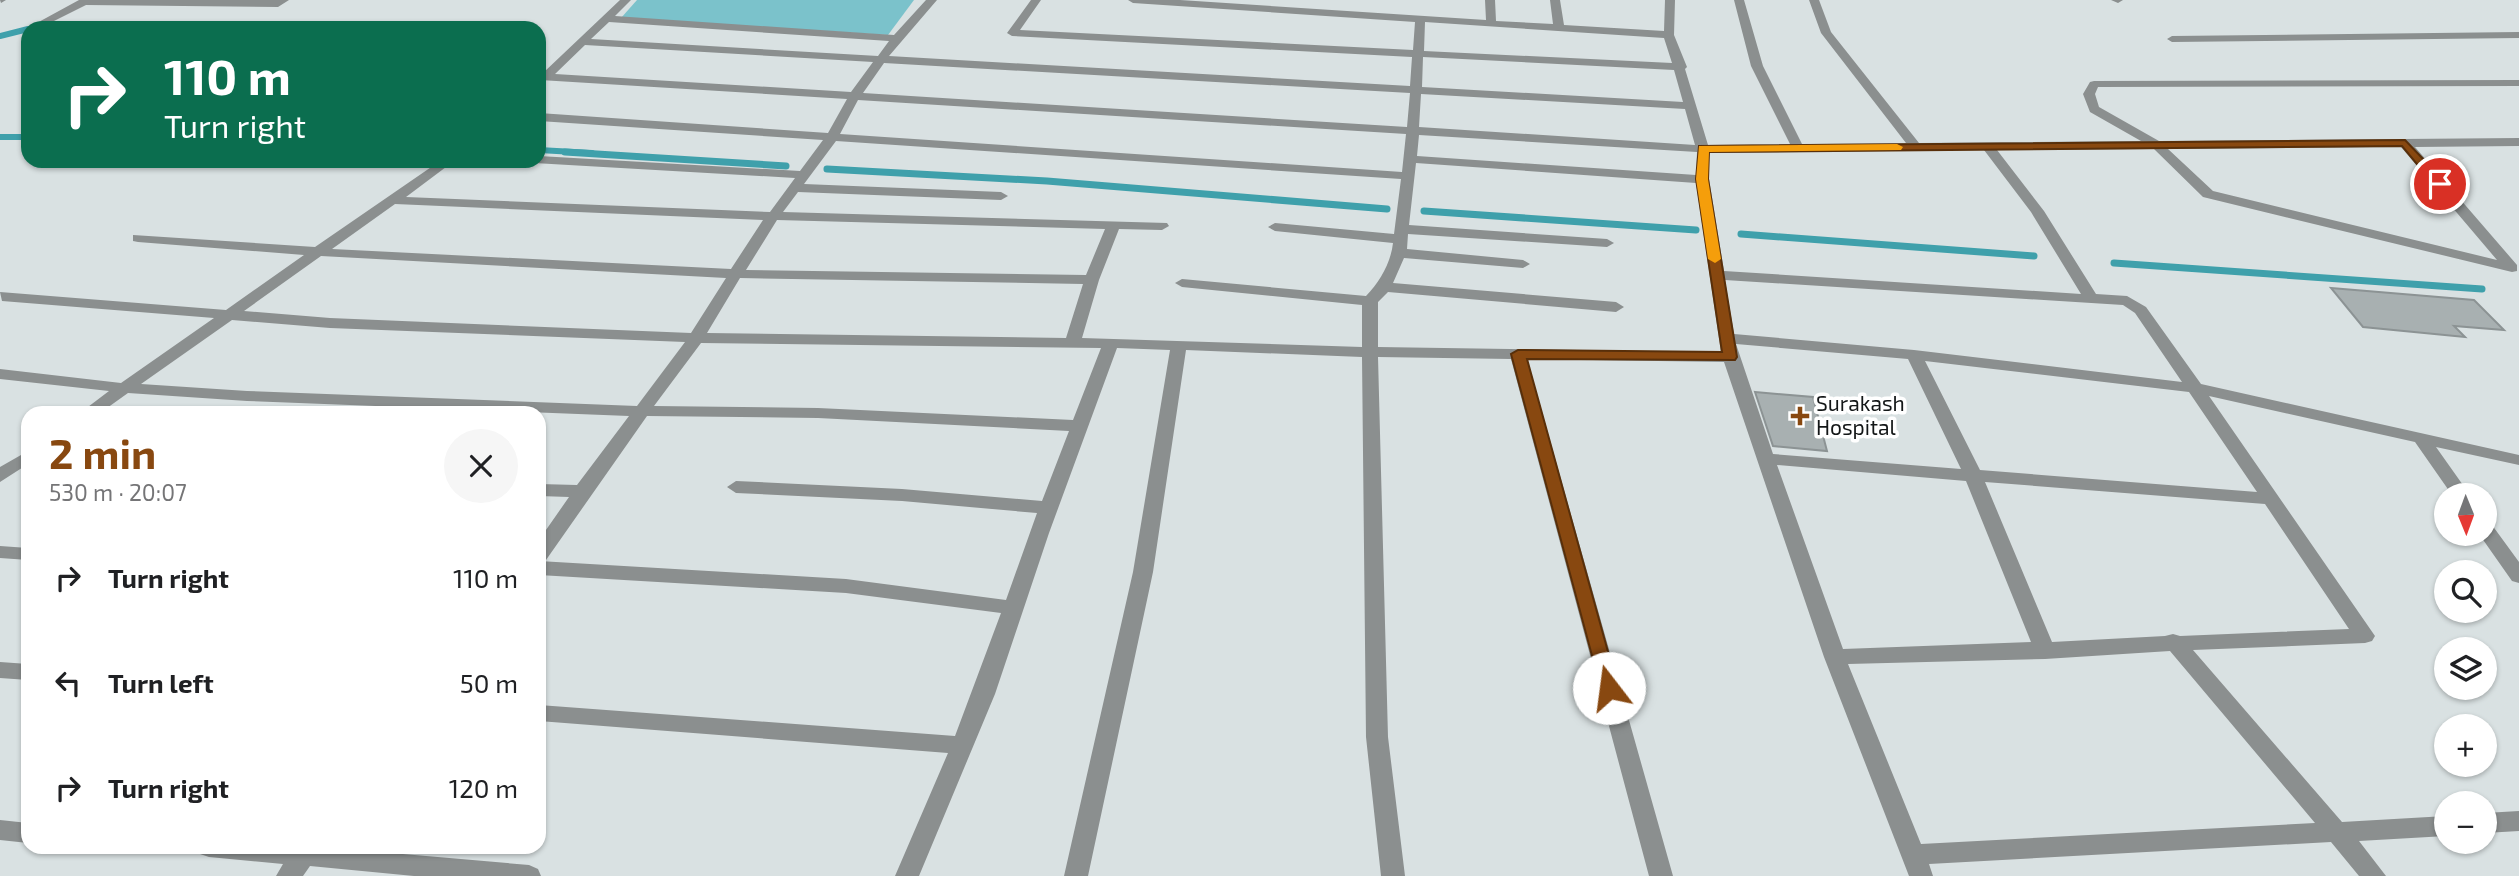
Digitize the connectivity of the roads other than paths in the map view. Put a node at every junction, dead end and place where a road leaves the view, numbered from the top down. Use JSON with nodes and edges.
{"nodes":[{"id":1,"x":284,"y":0,"type":"edge"},
{"id":2,"x":626,"y":0,"type":"edge"},
{"id":3,"x":932,"y":0,"type":"edge"},
{"id":4,"x":1036,"y":0,"type":"edge"},
{"id":5,"x":1133,"y":0,"type":"edge"},
{"id":6,"x":1490,"y":0,"type":"edge"},
{"id":7,"x":1555,"y":0,"type":"edge"},
{"id":8,"x":1670,"y":0,"type":"edge"},
{"id":9,"x":1739,"y":0,"type":"edge"},
{"id":10,"x":1814,"y":0,"type":"edge"},
{"id":11,"x":86,"y":1,"type":"edge"},
{"id":12,"x":606,"y":19,"type":"junction"},
{"id":13,"x":46,"y":21,"type":"edge"},
{"id":14,"x":1420,"y":21,"type":"junction"},
{"id":15,"x":1491,"y":25,"type":"junction"},
{"id":16,"x":1559,"y":28,"type":"junction"},
{"id":17,"x":1670,"y":35,"type":"junction"},
{"id":18,"x":2519,"y":35,"type":"edge"},
{"id":19,"x":897,"y":38,"type":"junction"},
{"id":20,"x":2172,"y":39,"type":"dead end"},
{"id":21,"x":582,"y":43,"type":"junction"},
{"id":22,"x":1419,"y":55,"type":"junction"},
{"id":23,"x":882,"y":58,"type":"junction"},
{"id":24,"x":1681,"y":67,"type":"junction"},
{"id":25,"x":546,"y":74,"type":"edge"},
{"id":26,"x":546,"y":78,"type":"edge"},
{"id":27,"x":2519,"y":83,"type":"edge"},
{"id":28,"x":1416,"y":90,"type":"junction"},
{"id":29,"x":855,"y":95,"type":"junction"},
{"id":30,"x":1692,"y":106,"type":"junction"},
{"id":31,"x":546,"y":117,"type":"edge"},
{"id":32,"x":1413,"y":131,"type":"junction"},
{"id":33,"x":832,"y":137,"type":"junction"},
{"id":34,"x":2519,"y":142,"type":"edge"},
{"id":35,"x":2405,"y":143,"type":"junction"},
{"id":36,"x":2157,"y":145,"type":"junction"},
{"id":37,"x":1988,"y":146,"type":"junction"},
{"id":38,"x":1915,"y":147,"type":"junction"},
{"id":39,"x":1798,"y":148,"type":"junction"},
{"id":40,"x":1703,"y":149,"type":"junction"},
{"id":41,"x":1410,"y":159,"type":"junction"},
{"id":42,"x":546,"y":160,"type":"edge"},
{"id":43,"x":438,"y":168,"type":"edge"},
{"id":44,"x":805,"y":175,"type":"junction"},
{"id":45,"x":1408,"y":176,"type":"junction"},
{"id":46,"x":1702,"y":179,"type":"junction"},
{"id":47,"x":795,"y":188,"type":"junction"},
{"id":48,"x":1001,"y":196,"type":"dead end"},
{"id":49,"x":392,"y":200,"type":"junction"},
{"id":50,"x":773,"y":216,"type":"junction"},
{"id":51,"x":1114,"y":225,"type":"junction"},
{"id":52,"x":1162,"y":226,"type":"dead end"},
{"id":53,"x":1275,"y":227,"type":"dead end"},
{"id":54,"x":138,"y":238,"type":"dead end"},
{"id":55,"x":1400,"y":240,"type":"junction"},
{"id":56,"x":1607,"y":243,"type":"dead end"},
{"id":57,"x":318,"y":252,"type":"junction"},
{"id":58,"x":1523,"y":264,"type":"dead end"},
{"id":59,"x":2515,"y":272,"type":"edge"},
{"id":60,"x":739,"y":274,"type":"junction"},
{"id":61,"x":1717,"y":275,"type":"junction"},
{"id":62,"x":1092,"y":280,"type":"junction"},
{"id":63,"x":1182,"y":283,"type":"dead end"},
{"id":64,"x":1384,"y":287,"type":"junction"},
{"id":65,"x":2,"y":296,"type":"edge"},
{"id":66,"x":2091,"y":298,"type":"junction"},
{"id":67,"x":1370,"y":301,"type":"junction"},
{"id":68,"x":1616,"y":307,"type":"dead end"},
{"id":69,"x":227,"y":317,"type":"junction"},
{"id":70,"x":696,"y":338,"type":"junction"},
{"id":71,"x":1073,"y":342,"type":"junction"},
{"id":72,"x":1111,"y":343,"type":"junction"},
{"id":73,"x":1179,"y":345,"type":"junction"},
{"id":74,"x":1729,"y":347,"type":"junction"},
{"id":75,"x":1370,"y":352,"type":"junction"},
{"id":76,"x":1518,"y":354,"type":"junction"},
{"id":77,"x":1914,"y":355,"type":"junction"},
{"id":78,"x":0,"y":374,"type":"edge"},
{"id":79,"x":125,"y":388,"type":"junction"},
{"id":80,"x":2193,"y":388,"type":"junction"},
{"id":81,"x":99,"y":406,"type":"edge"},
{"id":82,"x":512,"y":406,"type":"edge"},
{"id":83,"x":546,"y":407,"type":"edge"},
{"id":84,"x":644,"y":411,"type":"junction"},
{"id":85,"x":1080,"y":426,"type":"junction"},
{"id":86,"x":2421,"y":438,"type":"junction"},
{"id":87,"x":1766,"y":459,"type":"junction"},
{"id":88,"x":2519,"y":460,"type":"edge"},
{"id":89,"x":18,"y":462,"type":"edge"},
{"id":90,"x":1973,"y":475,"type":"junction"},
{"id":91,"x":0,"y":476,"type":"edge"},
{"id":92,"x":2453,"y":483,"type":"edge"},
{"id":93,"x":736,"y":487,"type":"dead end"},
{"id":94,"x":546,"y":490,"type":"edge"},
{"id":95,"x":582,"y":491,"type":"junction"},
{"id":96,"x":2270,"y":499,"type":"junction"},
{"id":97,"x":1048,"y":509,"type":"junction"},
{"id":98,"x":546,"y":545,"type":"edge"},
{"id":99,"x":2497,"y":546,"type":"edge"},
{"id":100,"x":0,"y":552,"type":"edge"},
{"id":101,"x":21,"y":554,"type":"edge"},
{"id":102,"x":546,"y":568,"type":"edge"},
{"id":103,"x":2519,"y":576,"type":"edge"},
{"id":104,"x":1014,"y":608,"type":"junction"},
{"id":105,"x":2173,"y":642,"type":"junction"},
{"id":106,"x":2045,"y":651,"type":"junction"},
{"id":107,"x":1835,"y":657,"type":"junction"},
{"id":108,"x":0,"y":670,"type":"edge"},
{"id":109,"x":21,"y":672,"type":"edge"},
{"id":110,"x":546,"y":714,"type":"edge"},
{"id":111,"x":962,"y":745,"type":"junction"},
{"id":112,"x":2519,"y":821,"type":"edge"},
{"id":113,"x":2497,"y":822,"type":"edge"},
{"id":114,"x":2434,"y":827,"type":"edge"},
{"id":115,"x":0,"y":830,"type":"edge"},
{"id":116,"x":21,"y":832,"type":"edge"},
{"id":117,"x":2338,"y":833,"type":"junction"},
{"id":118,"x":306,"y":854,"type":"edge"},
{"id":119,"x":335,"y":854,"type":"edge"},
{"id":120,"x":1916,"y":866,"type":"edge"},
{"id":121,"x":288,"y":876,"type":"edge"},
{"id":122,"x":529,"y":876,"type":"edge"},
{"id":123,"x":907,"y":876,"type":"edge"},
{"id":124,"x":1076,"y":876,"type":"edge"},
{"id":125,"x":1393,"y":876,"type":"edge"},
{"id":126,"x":1661,"y":876,"type":"edge"},
{"id":127,"x":2374,"y":876,"type":"edge"}],
"edges":[{"from":1,"to":11,"type":"street"},
{"from":2,"to":12,"type":"street"},
{"from":3,"to":19,"type":"street"},
{"from":4,"to":22,"type":"street"},
{"from":5,"to":14,"type":"street"},
{"from":6,"to":15,"type":"street"},
{"from":7,"to":16,"type":"street"},
{"from":8,"to":17,"type":"street"},
{"from":9,"to":39,"type":"street"},
{"from":10,"to":38,"type":"street"},
{"from":11,"to":13,"type":"street"},
{"from":12,"to":19,"type":"street"},
{"from":12,"to":21,"type":"street"},
{"from":14,"to":15,"type":"street"},
{"from":14,"to":22,"type":"street"},
{"from":15,"to":16,"type":"street"},
{"from":16,"to":17,"type":"street"},
{"from":17,"to":24,"type":"street"},
{"from":18,"to":20,"type":"street"},
{"from":19,"to":23,"type":"street"},
{"from":21,"to":23,"type":"street"},
{"from":21,"to":25,"type":"street"},
{"from":22,"to":24,"type":"street"},
{"from":22,"to":28,"type":"street"},
{"from":23,"to":28,"type":"street"},
{"from":23,"to":29,"type":"street"},
{"from":24,"to":30,"type":"street"},
{"from":26,"to":29,"type":"street"},
{"from":27,"to":36,"type":"street"},
{"from":28,"to":30,"type":"street"},
{"from":28,"to":32,"type":"street"},
{"from":29,"to":32,"type":"street"},
{"from":29,"to":33,"type":"street"},
{"from":30,"to":40,"type":"street"},
{"from":31,"to":33,"type":"street"},
{"from":32,"to":40,"type":"street"},
{"from":32,"to":41,"type":"street"},
{"from":33,"to":44,"type":"street"},
{"from":33,"to":45,"type":"street"},
{"from":34,"to":35,"type":"street"},
{"from":35,"to":36,"type":"street"},
{"from":35,"to":59,"type":"street"},
{"from":36,"to":37,"type":"street"},
{"from":36,"to":59,"type":"street"},
{"from":37,"to":38,"type":"street"},
{"from":37,"to":66,"type":"street"},
{"from":38,"to":39,"type":"street"},
{"from":39,"to":40,"type":"street"},
{"from":40,"to":46,"type":"street"},
{"from":41,"to":45,"type":"street"},
{"from":41,"to":46,"type":"street"},
{"from":42,"to":44,"type":"street"},
{"from":43,"to":49,"type":"street"},
{"from":44,"to":47,"type":"street"},
{"from":45,"to":55,"type":"street"},
{"from":46,"to":61,"type":"street"},
{"from":47,"to":48,"type":"street"},
{"from":47,"to":50,"type":"street"},
{"from":49,"to":50,"type":"street"},
{"from":49,"to":57,"type":"street"},
{"from":50,"to":51,"type":"street"},
{"from":50,"to":60,"type":"street"},
{"from":51,"to":52,"type":"street"},
{"from":51,"to":62,"type":"street"},
{"from":53,"to":55,"type":"street"},
{"from":54,"to":57,"type":"street"},
{"from":55,"to":56,"type":"street"},
{"from":55,"to":58,"type":"street"},
{"from":55,"to":64,"type":"street"},
{"from":57,"to":60,"type":"street"},
{"from":57,"to":69,"type":"street"},
{"from":60,"to":62,"type":"street"},
{"from":60,"to":70,"type":"street"},
{"from":61,"to":66,"type":"street"},
{"from":61,"to":74,"type":"street"},
{"from":62,"to":71,"type":"street"},
{"from":63,"to":67,"type":"street"},
{"from":64,"to":67,"type":"street"},
{"from":64,"to":68,"type":"street"},
{"from":65,"to":69,"type":"street"},
{"from":66,"to":80,"type":"street"},
{"from":67,"to":75,"type":"street"},
{"from":69,"to":70,"type":"street"},
{"from":69,"to":79,"type":"street"},
{"from":70,"to":71,"type":"street"},
{"from":70,"to":84,"type":"street"},
{"from":71,"to":72,"type":"street"},
{"from":72,"to":73,"type":"street"},
{"from":72,"to":85,"type":"street"},
{"from":73,"to":75,"type":"street"},
{"from":73,"to":124,"type":"street"},
{"from":74,"to":76,"type":"street"},
{"from":74,"to":77,"type":"street"},
{"from":74,"to":87,"type":"street"},
{"from":75,"to":76,"type":"street"},
{"from":75,"to":125,"type":"street"},
{"from":76,"to":126,"type":"street"},
{"from":77,"to":80,"type":"street"},
{"from":77,"to":90,"type":"street"},
{"from":78,"to":79,"type":"street"},
{"from":79,"to":81,"type":"street"},
{"from":79,"to":82,"type":"street"},
{"from":80,"to":86,"type":"street"},
{"from":80,"to":96,"type":"street"},
{"from":83,"to":84,"type":"street"},
{"from":84,"to":85,"type":"street"},
{"from":84,"to":95,"type":"street"},
{"from":85,"to":97,"type":"street"},
{"from":86,"to":88,"type":"street"},
{"from":86,"to":92,"type":"street"},
{"from":87,"to":90,"type":"street"},
{"from":87,"to":107,"type":"street"},
{"from":89,"to":91,"type":"street"},
{"from":90,"to":96,"type":"street"},
{"from":90,"to":106,"type":"street"},
{"from":93,"to":97,"type":"street"},
{"from":94,"to":95,"type":"street"},
{"from":95,"to":98,"type":"street"},
{"from":96,"to":105,"type":"street"},
{"from":97,"to":104,"type":"street"},
{"from":99,"to":103,"type":"street"},
{"from":100,"to":101,"type":"street"},
{"from":102,"to":104,"type":"street"},
{"from":104,"to":111,"type":"street"},
{"from":105,"to":106,"type":"street"},
{"from":105,"to":117,"type":"street"},
{"from":106,"to":107,"type":"street"},
{"from":107,"to":120,"type":"street"},
{"from":108,"to":109,"type":"street"},
{"from":110,"to":111,"type":"street"},
{"from":111,"to":123,"type":"street"},
{"from":112,"to":113,"type":"street"},
{"from":114,"to":117,"type":"street"},
{"from":115,"to":116,"type":"street"},
{"from":117,"to":120,"type":"street"},
{"from":117,"to":127,"type":"street"},
{"from":118,"to":121,"type":"street"},
{"from":119,"to":122,"type":"street"}]}
